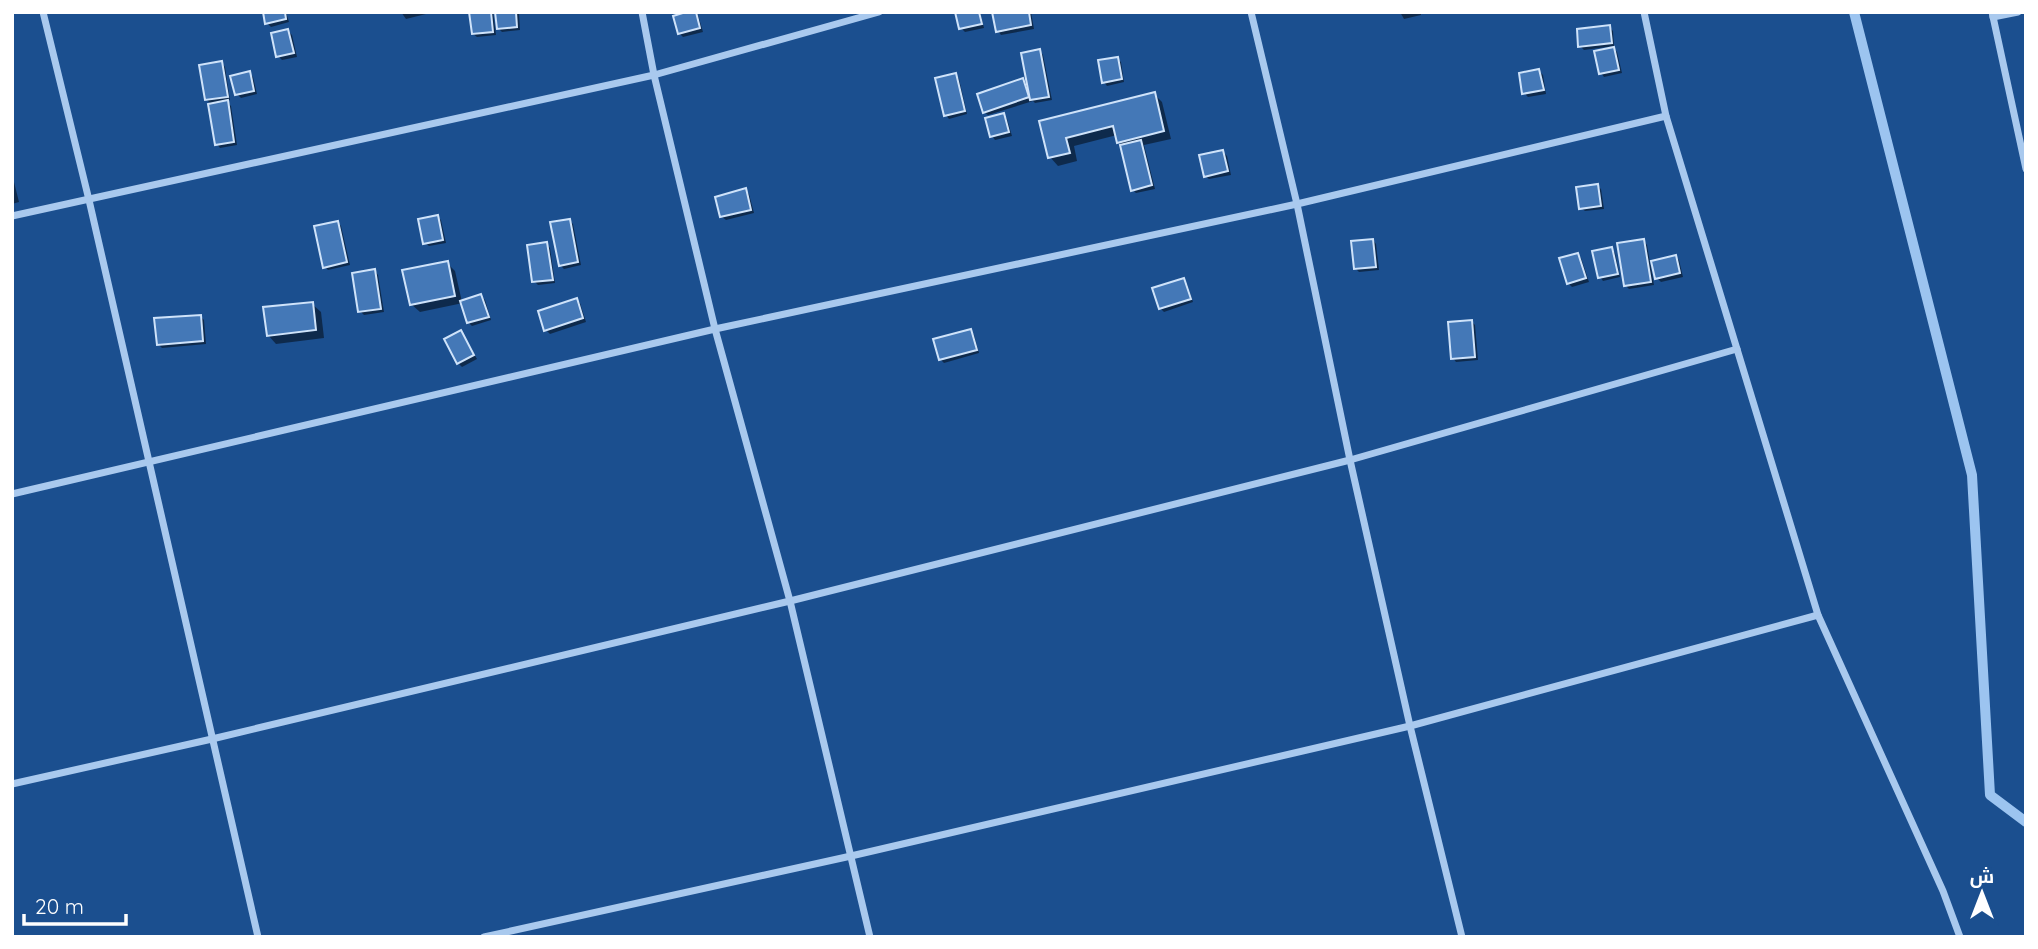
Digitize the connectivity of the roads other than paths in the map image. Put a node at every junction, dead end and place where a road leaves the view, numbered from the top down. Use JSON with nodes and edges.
{"nodes":[{"id":1,"x":43,"y":12,"type":"edge"},
{"id":2,"x":642,"y":12,"type":"edge"},
{"id":3,"x":879,"y":12,"type":"edge"},
{"id":4,"x":1251,"y":12,"type":"edge"},
{"id":5,"x":1644,"y":12,"type":"edge"},
{"id":6,"x":2018,"y":12,"type":"edge"},
{"id":7,"x":1992,"y":15,"type":"edge"},
{"id":8,"x":654,"y":75,"type":"junction"},
{"id":9,"x":1666,"y":116,"type":"junction"},
{"id":10,"x":2026,"y":169,"type":"edge"},
{"id":11,"x":89,"y":200,"type":"junction"},
{"id":12,"x":1297,"y":204,"type":"junction"},
{"id":13,"x":12,"y":216,"type":"edge"},
{"id":14,"x":715,"y":329,"type":"junction"},
{"id":15,"x":1737,"y":349,"type":"junction"},
{"id":16,"x":1350,"y":460,"type":"junction"},
{"id":17,"x":150,"y":462,"type":"junction"},
{"id":18,"x":12,"y":494,"type":"edge"},
{"id":19,"x":790,"y":601,"type":"junction"},
{"id":20,"x":1818,"y":615,"type":"junction"},
{"id":21,"x":1410,"y":726,"type":"junction"},
{"id":22,"x":212,"y":739,"type":"junction"},
{"id":23,"x":12,"y":784,"type":"edge"},
{"id":24,"x":851,"y":856,"type":"junction"},
{"id":25,"x":258,"y":937,"type":"edge"},
{"id":26,"x":484,"y":937,"type":"edge"},
{"id":27,"x":870,"y":937,"type":"edge"},
{"id":28,"x":1462,"y":937,"type":"edge"},
{"id":29,"x":1960,"y":937,"type":"edge"}],
"edges":[{"from":1,"to":11,"type":"street"},
{"from":2,"to":8,"type":"street"},
{"from":3,"to":8,"type":"street"},
{"from":4,"to":12,"type":"street"},
{"from":5,"to":9,"type":"street"},
{"from":6,"to":7,"type":"street"},
{"from":7,"to":10,"type":"street"},
{"from":8,"to":11,"type":"street"},
{"from":8,"to":14,"type":"street"},
{"from":9,"to":12,"type":"street"},
{"from":9,"to":15,"type":"street"},
{"from":11,"to":13,"type":"street"},
{"from":11,"to":17,"type":"street"},
{"from":12,"to":14,"type":"street"},
{"from":12,"to":16,"type":"street"},
{"from":14,"to":17,"type":"street"},
{"from":14,"to":19,"type":"street"},
{"from":15,"to":16,"type":"street"},
{"from":15,"to":20,"type":"street"},
{"from":16,"to":19,"type":"street"},
{"from":16,"to":21,"type":"street"},
{"from":17,"to":18,"type":"street"},
{"from":17,"to":22,"type":"street"},
{"from":19,"to":22,"type":"street"},
{"from":19,"to":24,"type":"street"},
{"from":20,"to":21,"type":"street"},
{"from":20,"to":29,"type":"street"},
{"from":21,"to":24,"type":"street"},
{"from":21,"to":28,"type":"street"},
{"from":22,"to":23,"type":"street"},
{"from":22,"to":25,"type":"street"},
{"from":24,"to":26,"type":"street"},
{"from":24,"to":27,"type":"street"}]}
